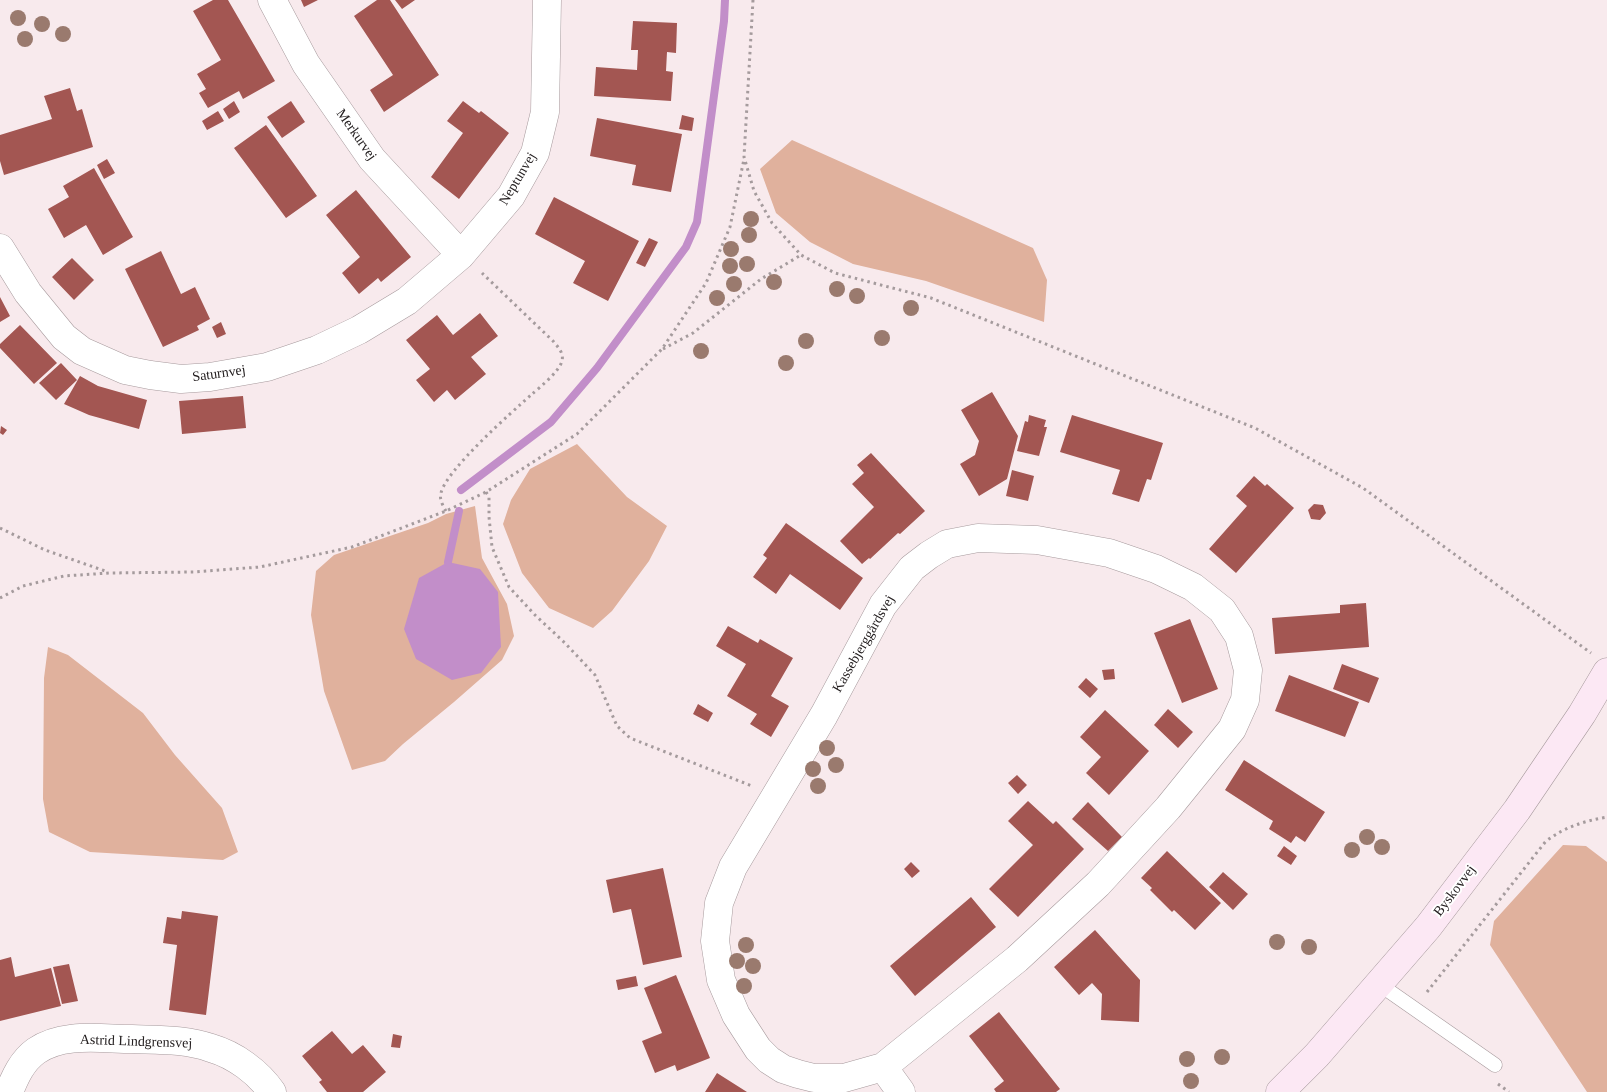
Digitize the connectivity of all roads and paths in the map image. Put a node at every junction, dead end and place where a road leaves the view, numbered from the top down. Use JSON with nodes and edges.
{"nodes":[{"id":1,"x":272,"y":0,"type":"edge"},
{"id":2,"x":547,"y":0,"type":"edge"},
{"id":3,"x":753,"y":0,"type":"edge"},
{"id":4,"x":744,"y":158,"type":"junction"},
{"id":5,"x":0,"y":248,"type":"edge"},
{"id":6,"x":461,"y":255,"type":"junction"},
{"id":7,"x":801,"y":255,"type":"junction"},
{"id":8,"x":662,"y":349,"type":"junction"},
{"id":9,"x":486,"y":492,"type":"junction"},
{"id":10,"x":446,"y":511,"type":"junction"},
{"id":11,"x":0,"y":528,"type":"edge"},
{"id":12,"x":109,"y":573,"type":"junction"},
{"id":13,"x":0,"y":598,"type":"edge"},
{"id":14,"x":1599,"y":663,"type":"edge"},
{"id":15,"x":776,"y":796,"type":"junction"},
{"id":16,"x":1607,"y":817,"type":"edge"},
{"id":17,"x":1379,"y":984,"type":"junction"},
{"id":18,"x":1414,"y":1008,"type":"junction"},
{"id":19,"x":1495,"y":1065,"type":"dead end"},
{"id":20,"x":883,"y":1067,"type":"junction"},
{"id":21,"x":10,"y":1092,"type":"edge"},
{"id":22,"x":272,"y":1092,"type":"edge"},
{"id":23,"x":901,"y":1092,"type":"edge"},
{"id":24,"x":1280,"y":1092,"type":"edge"}],
"edges":[{"from":1,"to":6,"type":"street","name":"Merkurvej"},
{"from":2,"to":6,"type":"street","name":"Neptunvej"},
{"from":3,"to":4,"type":"path"},
{"from":4,"to":7,"type":"path"},
{"from":4,"to":8,"type":"path"},
{"from":5,"to":6,"type":"street","name":"Saturnvej"},
{"from":6,"to":10,"type":"path"},
{"from":7,"to":8,"type":"path"},
{"from":7,"to":14,"type":"path"},
{"from":8,"to":9,"type":"path"},
{"from":9,"to":10,"type":"path"},
{"from":9,"to":15,"type":"path"},
{"from":10,"to":12,"type":"path"},
{"from":11,"to":12,"type":"path"},
{"from":12,"to":13,"type":"path"},
{"from":14,"to":17,"type":"main road","name":"Byskovvej"},
{"from":15,"to":20,"type":"street","name":"Kassebjerggårdsvej"},
{"from":15,"to":20,"type":"street","name":"Kassebjerggårdsvej"},
{"from":16,"to":18,"type":"path"},
{"from":17,"to":18,"type":"lane"},
{"from":17,"to":24,"type":"main road","name":"Byskovvej"},
{"from":18,"to":19,"type":"lane"},
{"from":20,"to":23,"type":"street"},
{"from":21,"to":22,"type":"street","name":"Astrid Lindgrensvej"}]}
